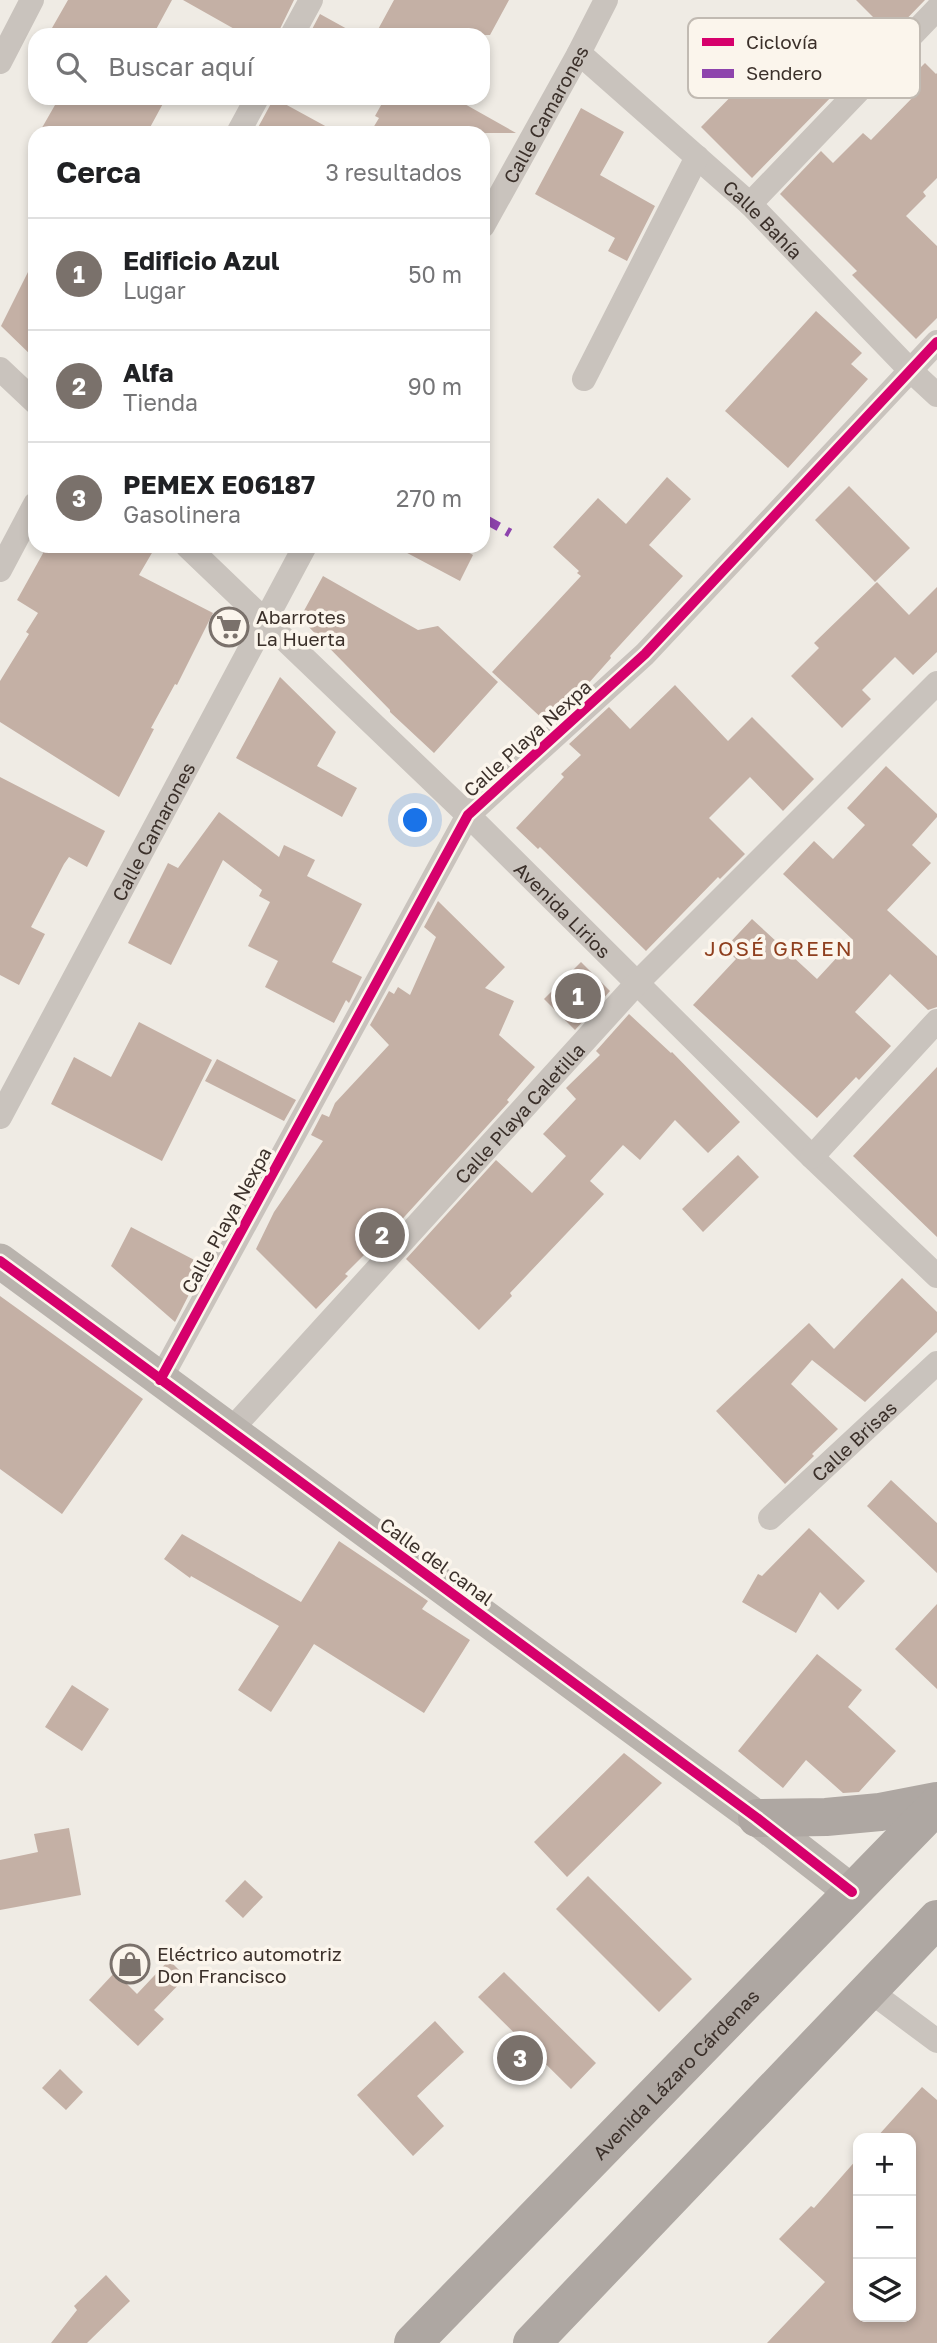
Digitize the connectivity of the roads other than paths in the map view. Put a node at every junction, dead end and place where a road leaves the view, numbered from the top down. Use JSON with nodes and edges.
{"nodes":[{"id":1,"x":32,"y":0,"type":"edge"},
{"id":2,"x":311,"y":0,"type":"edge"},
{"id":3,"x":606,"y":0,"type":"edge"},
{"id":4,"x":937,"y":9,"type":"edge"},
{"id":5,"x":920,"y":27,"type":"edge"},
{"id":6,"x":296,"y":28,"type":"edge"},
{"id":7,"x":579,"y":53,"type":"junction"},
{"id":8,"x":0,"y":62,"type":"edge"},
{"id":9,"x":852,"y":98,"type":"edge"},
{"id":10,"x":253,"y":105,"type":"edge"},
{"id":11,"x":242,"y":126,"type":"edge"},
{"id":12,"x":697,"y":158,"type":"junction"},
{"id":13,"x":750,"y":204,"type":"junction"},
{"id":14,"x":490,"y":213,"type":"edge"},
{"id":15,"x":937,"y":342,"type":"edge"},
{"id":16,"x":0,"y":369,"type":"edge"},
{"id":17,"x":910,"y":370,"type":"junction"},
{"id":18,"x":584,"y":379,"type":"dead end"},
{"id":19,"x":28,"y":395,"type":"edge"},
{"id":20,"x":937,"y":395,"type":"edge"},
{"id":21,"x":28,"y":517,"type":"edge"},
{"id":22,"x":194,"y":553,"type":"edge"},
{"id":23,"x":301,"y":553,"type":"edge"},
{"id":24,"x":0,"y":570,"type":"edge"},
{"id":25,"x":264,"y":620,"type":"junction"},
{"id":26,"x":937,"y":683,"type":"edge"},
{"id":27,"x":468,"y":815,"type":"junction"},
{"id":28,"x":638,"y":982,"type":"junction"},
{"id":29,"x":937,"y":1021,"type":"edge"},
{"id":30,"x":0,"y":1117,"type":"edge"},
{"id":31,"x":812,"y":1157,"type":"junction"},
{"id":32,"x":0,"y":1261,"type":"edge"},
{"id":33,"x":937,"y":1276,"type":"edge"},
{"id":34,"x":937,"y":1363,"type":"edge"},
{"id":35,"x":160,"y":1380,"type":"junction"},
{"id":36,"x":230,"y":1431,"type":"junction"},
{"id":37,"x":771,"y":1518,"type":"dead end"},
{"id":38,"x":937,"y":1803,"type":"edge"},
{"id":39,"x":757,"y":1818,"type":"junction"},
{"id":40,"x":852,"y":1892,"type":"junction"},
{"id":41,"x":937,"y":1919,"type":"edge"},
{"id":42,"x":870,"y":1991,"type":"junction"},
{"id":43,"x":937,"y":2042,"type":"edge"},
{"id":44,"x":413,"y":2343,"type":"edge"},
{"id":45,"x":532,"y":2343,"type":"edge"}],
"edges":[{"from":1,"to":8,"type":"street"},
{"from":2,"to":6,"type":"street"},
{"from":3,"to":7,"type":"street","name":"Calle Camarones"},
{"from":4,"to":5,"type":"street"},
{"from":7,"to":12,"type":"street","name":"Calle Bahía"},
{"from":7,"to":14,"type":"street","name":"Calle Camarones"},
{"from":9,"to":13,"type":"street"},
{"from":10,"to":11,"type":"street"},
{"from":12,"to":13,"type":"street","name":"Calle Bahía"},
{"from":12,"to":18,"type":"street"},
{"from":13,"to":17,"type":"street","name":"Calle Bahía"},
{"from":15,"to":17,"type":"street","name":"Calle Playa Nexpa"},
{"from":16,"to":19,"type":"street"},
{"from":17,"to":20,"type":"street","name":"Calle Bahía"},
{"from":17,"to":27,"type":"street","name":"Calle Playa Nexpa"},
{"from":21,"to":24,"type":"street"},
{"from":22,"to":25,"type":"street","name":"Avenida Lirios"},
{"from":23,"to":25,"type":"street","name":"Calle Camarones"},
{"from":25,"to":27,"type":"street","name":"Avenida Lirios"},
{"from":25,"to":30,"type":"street","name":"Calle Camarones"},
{"from":26,"to":28,"type":"street","name":"Calle Playa Caletilla"},
{"from":27,"to":28,"type":"street","name":"Avenida Lirios"},
{"from":27,"to":35,"type":"street","name":"Calle Playa Nexpa"},
{"from":28,"to":31,"type":"street","name":"Avenida Lirios"},
{"from":28,"to":36,"type":"street","name":"Calle Playa Caletilla"},
{"from":29,"to":31,"type":"street"},
{"from":31,"to":33,"type":"street","name":"Avenida Lirios"},
{"from":32,"to":35,"type":"street","name":"Calle del canal"},
{"from":34,"to":37,"type":"street","name":"Calle Brisas"},
{"from":35,"to":36,"type":"street","name":"Calle del canal"},
{"from":36,"to":39,"type":"street","name":"Calle del canal"},
{"from":38,"to":39,"type":"main road"},
{"from":38,"to":40,"type":"main road","name":"Avenida Lázaro Cárdenas"},
{"from":39,"to":40,"type":"street","name":"Calle del canal"},
{"from":40,"to":44,"type":"main road","name":"Avenida Lázaro Cárdenas"},
{"from":41,"to":42,"type":"main road"},
{"from":42,"to":43,"type":"street"},
{"from":42,"to":45,"type":"main road"}]}
